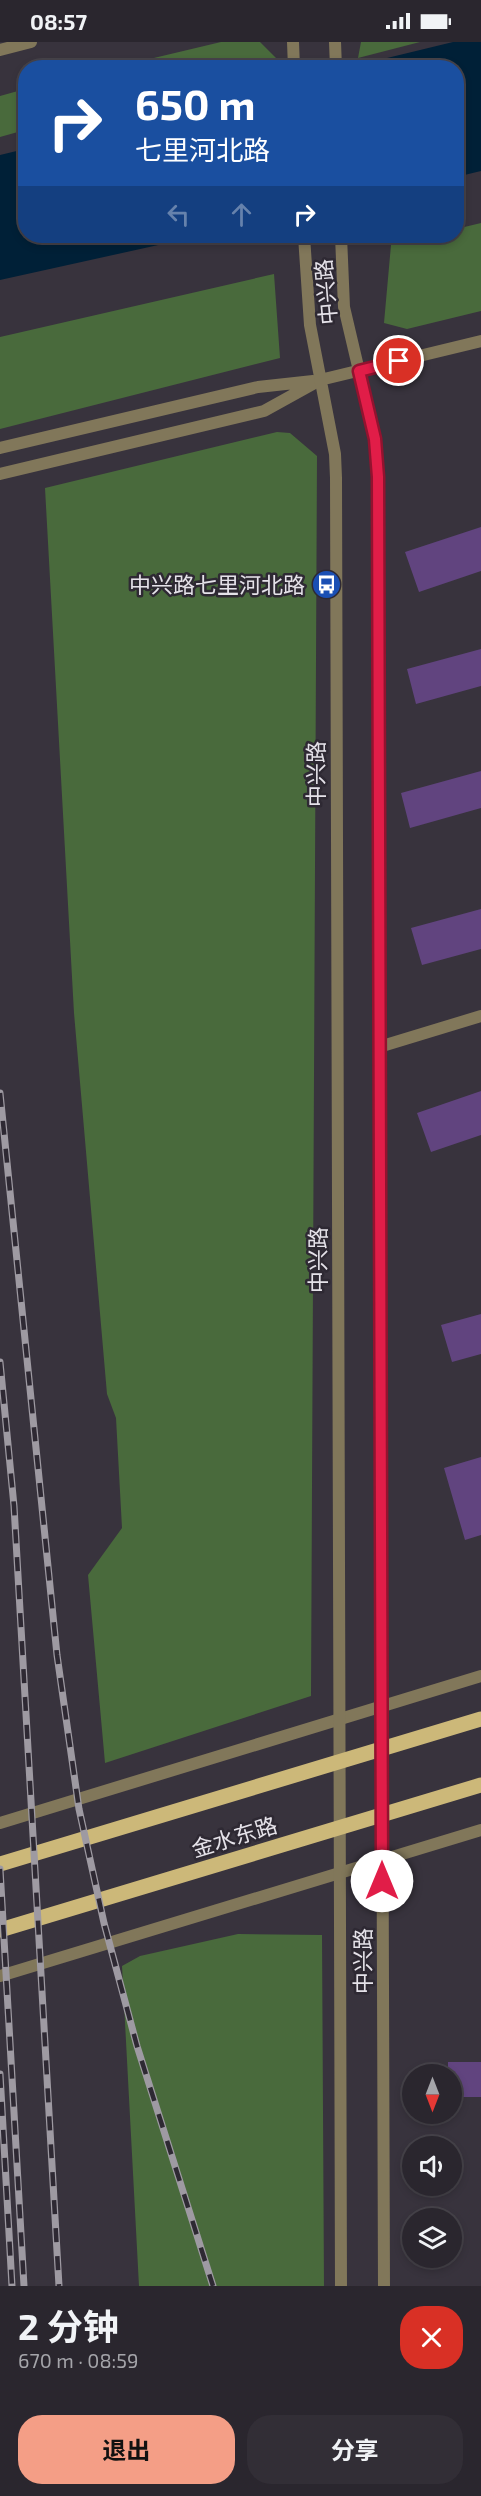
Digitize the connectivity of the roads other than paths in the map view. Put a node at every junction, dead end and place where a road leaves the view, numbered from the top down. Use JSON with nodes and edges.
{"nodes":[{"id":1,"x":31,"y":42,"type":"edge"},
{"id":2,"x":335,"y":42,"type":"edge"},
{"id":3,"x":293,"y":45,"type":"edge"},
{"id":4,"x":0,"y":50,"type":"edge"},
{"id":5,"x":294,"y":60,"type":"edge"},
{"id":6,"x":336,"y":60,"type":"edge"},
{"id":7,"x":304,"y":243,"type":"edge"},
{"id":8,"x":341,"y":243,"type":"edge"},
{"id":9,"x":481,"y":341,"type":"edge"},
{"id":10,"x":359,"y":371,"type":"junction"},
{"id":11,"x":320,"y":380,"type":"junction"},
{"id":12,"x":0,"y":448,"type":"edge"},
{"id":13,"x":0,"y":474,"type":"edge"},
{"id":14,"x":481,"y":1016,"type":"edge"},
{"id":15,"x":379,"y":1047,"type":"junction"},
{"id":16,"x":481,"y":1676,"type":"edge"},
{"id":17,"x":382,"y":1705,"type":"junction"},
{"id":18,"x":340,"y":1718,"type":"junction"},
{"id":19,"x":481,"y":1719,"type":"edge"},
{"id":20,"x":382,"y":1749,"type":"junction"},
{"id":21,"x":340,"y":1762,"type":"junction"},
{"id":22,"x":481,"y":1785,"type":"edge"},
{"id":23,"x":382,"y":1815,"type":"junction"},
{"id":24,"x":0,"y":1823,"type":"edge"},
{"id":25,"x":340,"y":1828,"type":"junction"},
{"id":26,"x":481,"y":1830,"type":"edge"},
{"id":27,"x":382,"y":1860,"type":"junction"},
{"id":28,"x":0,"y":1864,"type":"edge"},
{"id":29,"x":340,"y":1873,"type":"junction"},
{"id":30,"x":0,"y":1930,"type":"edge"},
{"id":31,"x":0,"y":1976,"type":"edge"},
{"id":32,"x":341,"y":2286,"type":"edge"},
{"id":33,"x":384,"y":2286,"type":"edge"}],
"edges":[{"from":1,"to":4,"type":"street"},
{"from":2,"to":6,"type":"street"},
{"from":3,"to":5,"type":"street"},
{"from":7,"to":11,"type":"street","name":"中兴路"},
{"from":8,"to":10,"type":"street","name":"中兴路"},
{"from":9,"to":10,"type":"street"},
{"from":10,"to":11,"type":"street"},
{"from":10,"to":15,"type":"street","name":"中兴路"},
{"from":11,"to":12,"type":"street"},
{"from":11,"to":13,"type":"street"},
{"from":11,"to":18,"type":"street","name":"中兴路"},
{"from":14,"to":15,"type":"street"},
{"from":15,"to":17,"type":"street","name":"中兴路"},
{"from":16,"to":17,"type":"street"},
{"from":17,"to":18,"type":"street"},
{"from":17,"to":20,"type":"street","name":"中兴路"},
{"from":18,"to":21,"type":"street","name":"中兴路"},
{"from":18,"to":24,"type":"street"},
{"from":19,"to":20,"type":"main road","name":"金水东路"},
{"from":20,"to":21,"type":"main road","name":"金水东路"},
{"from":20,"to":23,"type":"street","name":"中兴路"},
{"from":21,"to":25,"type":"street","name":"中兴路"},
{"from":21,"to":28,"type":"main road","name":"金水东路"},
{"from":22,"to":23,"type":"main road","name":"金水东路"},
{"from":23,"to":25,"type":"main road","name":"金水东路"},
{"from":23,"to":27,"type":"street","name":"中兴路"},
{"from":25,"to":29,"type":"street","name":"中兴路"},
{"from":25,"to":30,"type":"main road","name":"金水东路"},
{"from":26,"to":27,"type":"street"},
{"from":27,"to":29,"type":"street"},
{"from":27,"to":33,"type":"street","name":"中兴路"},
{"from":29,"to":31,"type":"street"},
{"from":29,"to":32,"type":"street","name":"中兴路"}]}
